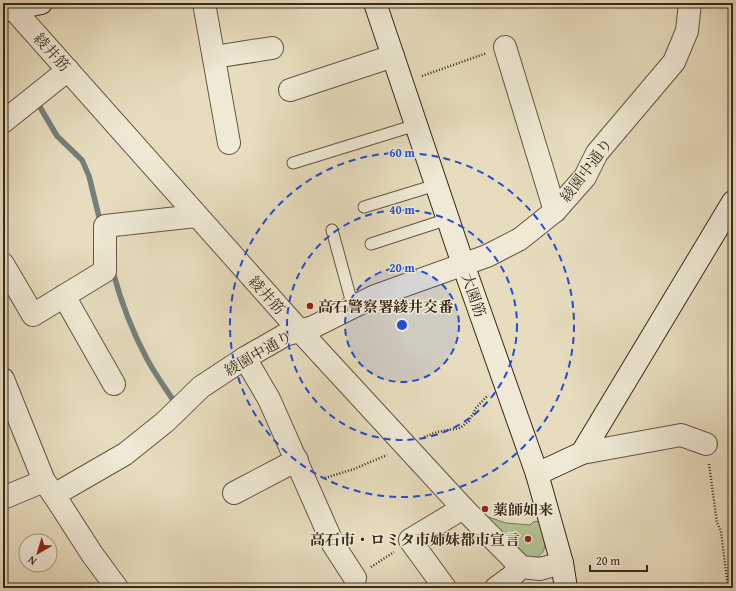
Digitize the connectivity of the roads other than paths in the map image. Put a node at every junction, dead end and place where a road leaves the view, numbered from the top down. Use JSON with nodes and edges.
{"nodes":[{"id":1,"x":41,"y":3,"type":"edge"},
{"id":2,"x":204,"y":3,"type":"edge"},
{"id":3,"x":375,"y":3,"type":"edge"},
{"id":4,"x":690,"y":3,"type":"edge"},
{"id":5,"x":11,"y":6,"type":"edge"},
{"id":6,"x":505,"y":47,"type":"road end"},
{"id":7,"x":272,"y":48,"type":"dead end"},
{"id":8,"x":393,"y":56,"type":"junction"},
{"id":9,"x":214,"y":57,"type":"junction"},
{"id":10,"x":68,"y":70,"type":"junction"},
{"id":11,"x":290,"y":90,"type":"dead end"},
{"id":12,"x":3,"y":122,"type":"edge"},
{"id":13,"x":416,"y":125,"type":"junction"},
{"id":14,"x":229,"y":143,"type":"dead end"},
{"id":15,"x":293,"y":163,"type":"dead end"},
{"id":16,"x":436,"y":185,"type":"junction"},
{"id":17,"x":733,"y":202,"type":"edge"},
{"id":18,"x":364,"y":207,"type":"dead end"},
{"id":19,"x":555,"y":211,"type":"junction"},
{"id":20,"x":196,"y":216,"type":"junction"},
{"id":21,"x":448,"y":219,"type":"junction"},
{"id":22,"x":332,"y":230,"type":"dead end"},
{"id":23,"x":371,"y":244,"type":"dead end"},
{"id":24,"x":3,"y":264,"type":"edge"},
{"id":25,"x":463,"y":264,"type":"junction"},
{"id":26,"x":64,"y":296,"type":"junction"},
{"id":27,"x":353,"y":307,"type":"junction"},
{"id":28,"x":299,"y":330,"type":"junction"},
{"id":29,"x":245,"y":358,"type":"junction"},
{"id":30,"x":3,"y":379,"type":"edge"},
{"id":31,"x":114,"y":384,"type":"dead end"},
{"id":32,"x":706,"y":444,"type":"road end"},
{"id":33,"x":582,"y":453,"type":"junction"},
{"id":34,"x":297,"y":460,"type":"junction"},
{"id":35,"x":537,"y":474,"type":"junction"},
{"id":36,"x":49,"y":488,"type":"junction"},
{"id":37,"x":234,"y":493,"type":"dead end"},
{"id":38,"x":3,"y":498,"type":"edge"},
{"id":39,"x":463,"y":508,"type":"junction"},
{"id":40,"x":562,"y":563,"type":"junction"},
{"id":41,"x":521,"y":567,"type":"junction"},
{"id":42,"x":355,"y":578,"type":"road end"},
{"id":43,"x":118,"y":588,"type":"edge"},
{"id":44,"x":444,"y":588,"type":"edge"},
{"id":45,"x":496,"y":588,"type":"edge"},
{"id":46,"x":566,"y":588,"type":"edge"}],
"edges":[{"from":1,"to":5,"type":"street"},
{"from":2,"to":9,"type":"street"},
{"from":3,"to":8,"type":"street","name":"大園筋"},
{"from":4,"to":19,"type":"street","name":"綾園中通り"},
{"from":5,"to":10,"type":"street","name":"綾井筋"},
{"from":6,"to":19,"type":"street"},
{"from":7,"to":9,"type":"street"},
{"from":8,"to":11,"type":"street"},
{"from":8,"to":13,"type":"street","name":"大園筋"},
{"from":9,"to":14,"type":"street"},
{"from":10,"to":12,"type":"street"},
{"from":10,"to":20,"type":"street","name":"綾井筋"},
{"from":13,"to":15,"type":"lane"},
{"from":13,"to":16,"type":"street","name":"大園筋"},
{"from":16,"to":18,"type":"lane"},
{"from":16,"to":21,"type":"street","name":"大園筋"},
{"from":17,"to":33,"type":"street"},
{"from":19,"to":25,"type":"street","name":"綾園中通り"},
{"from":20,"to":26,"type":"street"},
{"from":20,"to":28,"type":"street","name":"綾井筋"},
{"from":21,"to":23,"type":"lane"},
{"from":21,"to":25,"type":"street","name":"大園筋"},
{"from":22,"to":27,"type":"lane"},
{"from":24,"to":26,"type":"street"},
{"from":25,"to":27,"type":"street","name":"綾園中通り"},
{"from":25,"to":35,"type":"street","name":"大園筋"},
{"from":26,"to":31,"type":"street"},
{"from":27,"to":28,"type":"street","name":"綾園中通り"},
{"from":28,"to":29,"type":"street","name":"綾園中通り"},
{"from":28,"to":39,"type":"street","name":"綾井筋"},
{"from":29,"to":34,"type":"street"},
{"from":29,"to":36,"type":"street","name":"綾園中通り"},
{"from":30,"to":36,"type":"street"},
{"from":32,"to":33,"type":"street"},
{"from":33,"to":35,"type":"street"},
{"from":34,"to":37,"type":"street"},
{"from":34,"to":42,"type":"street"},
{"from":35,"to":40,"type":"street","name":"大園筋"},
{"from":36,"to":38,"type":"street","name":"綾園中通り"},
{"from":36,"to":43,"type":"street"},
{"from":39,"to":41,"type":"street","name":"綾井筋"},
{"from":39,"to":44,"type":"street"},
{"from":40,"to":41,"type":"street"},
{"from":40,"to":46,"type":"street","name":"大園筋"},
{"from":41,"to":45,"type":"street"}]}
